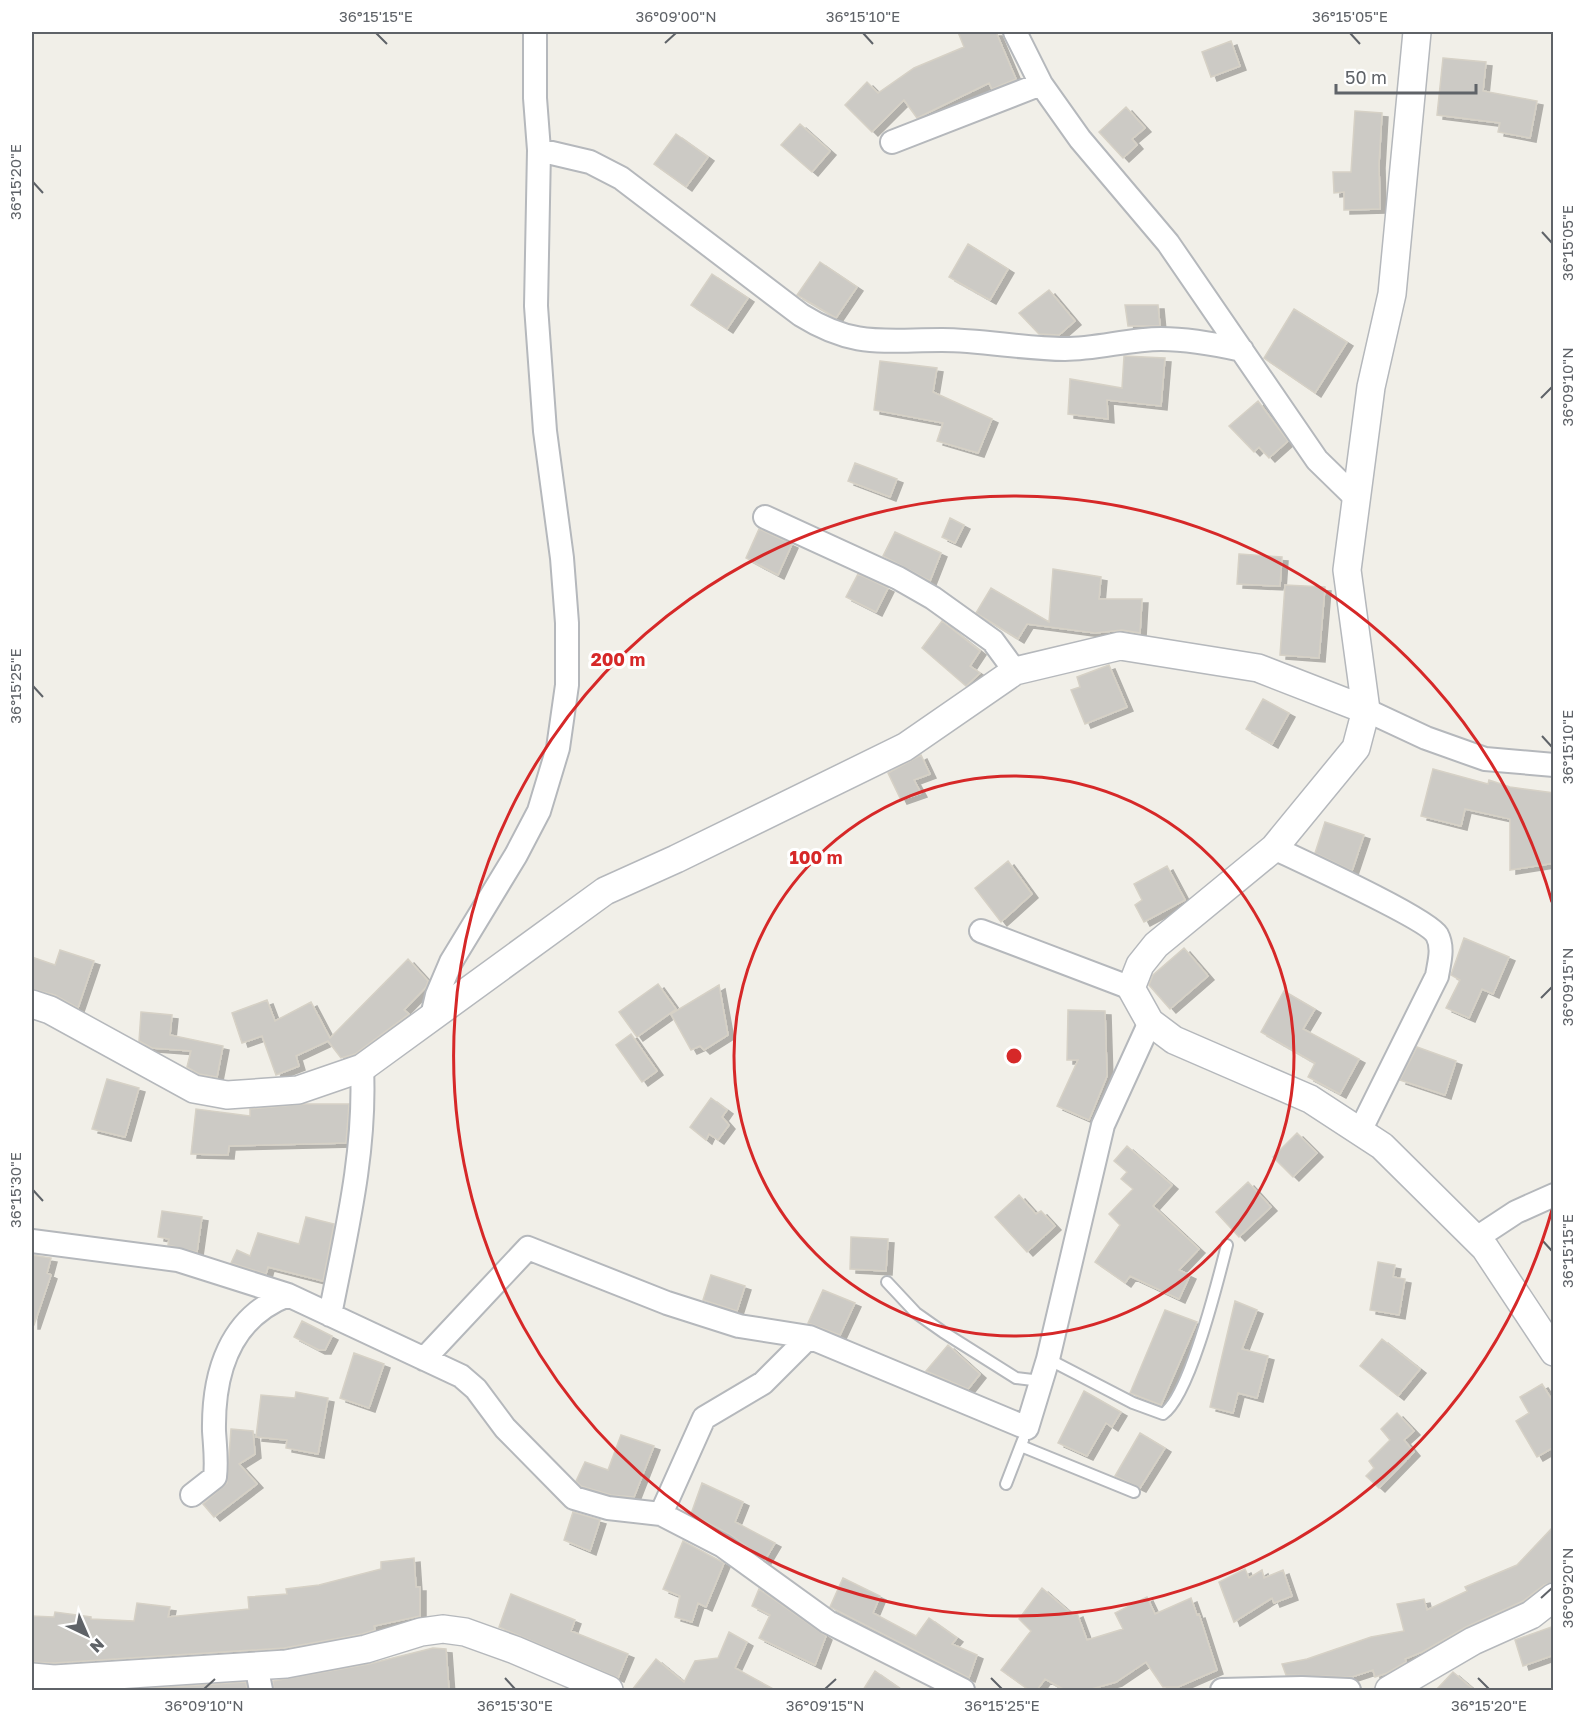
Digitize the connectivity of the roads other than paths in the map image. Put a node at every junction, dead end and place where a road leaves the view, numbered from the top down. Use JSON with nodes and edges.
{"nodes":[{"id":1,"x":535,"y":32,"type":"edge"},
{"id":2,"x":1015,"y":32,"type":"edge"},
{"id":3,"x":1416,"y":32,"type":"edge"},
{"id":4,"x":1041,"y":84,"type":"junction"},
{"id":5,"x":892,"y":142,"type":"dead end"},
{"id":6,"x":539,"y":150,"type":"junction"},
{"id":7,"x":1242,"y":350,"type":"junction"},
{"id":8,"x":1356,"y":498,"type":"junction"},
{"id":9,"x":765,"y":517,"type":"dead end"},
{"id":10,"x":1015,"y":671,"type":"junction"},
{"id":11,"x":1366,"y":710,"type":"junction"},
{"id":12,"x":1554,"y":765,"type":"edge"},
{"id":13,"x":1274,"y":848,"type":"junction"},
{"id":14,"x":981,"y":931,"type":"dead end"},
{"id":15,"x":1131,"y":988,"type":"junction"},
{"id":16,"x":32,"y":1004,"type":"edge"},
{"id":17,"x":432,"y":1016,"type":"junction"},
{"id":18,"x":1150,"y":1022,"type":"junction"},
{"id":19,"x":362,"y":1068,"type":"junction"},
{"id":20,"x":1360,"y":1131,"type":"junction"},
{"id":21,"x":1554,"y":1195,"type":"edge"},
{"id":22,"x":1475,"y":1239,"type":"junction"},
{"id":23,"x":32,"y":1241,"type":"edge"},
{"id":24,"x":1227,"y":1245,"type":"dead end"},
{"id":25,"x":887,"y":1282,"type":"dead end"},
{"id":26,"x":288,"y":1295,"type":"junction"},
{"id":27,"x":330,"y":1314,"type":"junction"},
{"id":28,"x":809,"y":1337,"type":"junction"},
{"id":29,"x":1554,"y":1352,"type":"edge"},
{"id":30,"x":424,"y":1359,"type":"junction"},
{"id":31,"x":1048,"y":1359,"type":"junction"},
{"id":32,"x":1041,"y":1381,"type":"junction"},
{"id":33,"x":1024,"y":1437,"type":"junction"},
{"id":34,"x":1006,"y":1484,"type":"dead end"},
{"id":35,"x":1134,"y":1492,"type":"dead end"},
{"id":36,"x":192,"y":1495,"type":"dead end"},
{"id":37,"x":662,"y":1514,"type":"junction"},
{"id":38,"x":1554,"y":1597,"type":"edge"},
{"id":39,"x":32,"y":1677,"type":"edge"},
{"id":40,"x":258,"y":1678,"type":"edge"},
{"id":41,"x":923,"y":1681,"type":"edge"},
{"id":42,"x":125,"y":1682,"type":"edge"},
{"id":43,"x":609,"y":1690,"type":"edge"},
{"id":44,"x":963,"y":1690,"type":"edge"},
{"id":45,"x":1222,"y":1690,"type":"edge"},
{"id":46,"x":1349,"y":1690,"type":"edge"},
{"id":47,"x":1389,"y":1690,"type":"edge"}],
"edges":[{"from":1,"to":6,"type":"street"},
{"from":2,"to":4,"type":"street"},
{"from":3,"to":8,"type":"street"},
{"from":4,"to":5,"type":"street"},
{"from":4,"to":7,"type":"street"},
{"from":6,"to":7,"type":"street"},
{"from":6,"to":17,"type":"street"},
{"from":7,"to":8,"type":"street"},
{"from":8,"to":11,"type":"street"},
{"from":9,"to":10,"type":"street"},
{"from":10,"to":11,"type":"street"},
{"from":10,"to":17,"type":"street"},
{"from":11,"to":12,"type":"street"},
{"from":11,"to":13,"type":"street"},
{"from":13,"to":15,"type":"street"},
{"from":13,"to":20,"type":"street"},
{"from":14,"to":15,"type":"street"},
{"from":15,"to":18,"type":"street"},
{"from":16,"to":19,"type":"street"},
{"from":17,"to":19,"type":"street"},
{"from":18,"to":20,"type":"street"},
{"from":18,"to":31,"type":"street"},
{"from":19,"to":27,"type":"street"},
{"from":20,"to":22,"type":"street"},
{"from":21,"to":22,"type":"street"},
{"from":22,"to":29,"type":"street"},
{"from":23,"to":26,"type":"street"},
{"from":24,"to":31,"type":"lane"},
{"from":25,"to":32,"type":"lane"},
{"from":26,"to":27,"type":"street"},
{"from":26,"to":36,"type":"street"},
{"from":27,"to":30,"type":"street"},
{"from":28,"to":30,"type":"street"},
{"from":28,"to":33,"type":"street"},
{"from":28,"to":37,"type":"street"},
{"from":30,"to":37,"type":"street"},
{"from":31,"to":32,"type":"street"},
{"from":32,"to":33,"type":"street"},
{"from":33,"to":34,"type":"lane"},
{"from":33,"to":35,"type":"lane"},
{"from":37,"to":41,"type":"street"},
{"from":38,"to":47,"type":"street"},
{"from":39,"to":42,"type":"street"},
{"from":40,"to":42,"type":"street"},
{"from":40,"to":43,"type":"street"},
{"from":41,"to":44,"type":"street"},
{"from":45,"to":46,"type":"street"}]}
